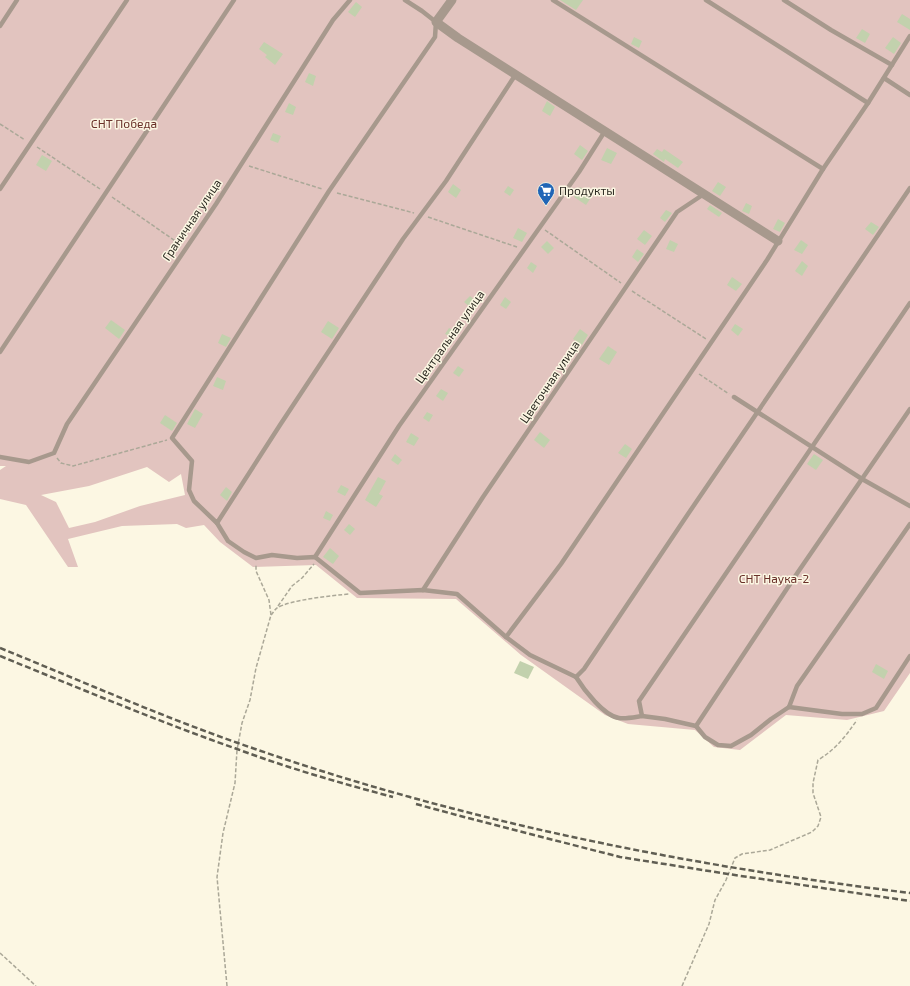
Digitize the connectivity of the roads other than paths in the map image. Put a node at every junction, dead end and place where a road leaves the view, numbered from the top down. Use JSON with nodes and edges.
{"nodes":[{"id":1,"x":17,"y":0,"type":"edge"},
{"id":2,"x":127,"y":0,"type":"edge"},
{"id":3,"x":234,"y":0,"type":"edge"},
{"id":4,"x":350,"y":0,"type":"edge"},
{"id":5,"x":405,"y":0,"type":"edge"},
{"id":6,"x":452,"y":0,"type":"edge"},
{"id":7,"x":552,"y":0,"type":"edge"},
{"id":8,"x":706,"y":0,"type":"edge"},
{"id":9,"x":784,"y":0,"type":"edge"},
{"id":10,"x":436,"y":22,"type":"junction"},
{"id":11,"x":0,"y":26,"type":"edge"},
{"id":12,"x":910,"y":36,"type":"edge"},
{"id":13,"x":892,"y":65,"type":"junction"},
{"id":14,"x":516,"y":74,"type":"junction"},
{"id":15,"x":884,"y":78,"type":"junction"},
{"id":16,"x":910,"y":95,"type":"edge"},
{"id":17,"x":868,"y":103,"type":"junction"},
{"id":18,"x":605,"y":130,"type":"junction"},
{"id":19,"x":823,"y":169,"type":"junction"},
{"id":20,"x":910,"y":188,"type":"edge"},
{"id":21,"x":0,"y":189,"type":"edge"},
{"id":22,"x":704,"y":194,"type":"junction"},
{"id":23,"x":778,"y":241,"type":"junction"},
{"id":24,"x":910,"y":303,"type":"edge"},
{"id":25,"x":0,"y":352,"type":"edge"},
{"id":26,"x":734,"y":397,"type":"road end"},
{"id":27,"x":910,"y":410,"type":"edge"},
{"id":28,"x":757,"y":412,"type":"junction"},
{"id":29,"x":812,"y":447,"type":"junction"},
{"id":30,"x":0,"y":457,"type":"edge"},
{"id":31,"x":862,"y":479,"type":"junction"},
{"id":32,"x":910,"y":506,"type":"edge"},
{"id":33,"x":217,"y":523,"type":"junction"},
{"id":34,"x":910,"y":524,"type":"edge"},
{"id":35,"x":315,"y":557,"type":"junction"},
{"id":36,"x":423,"y":590,"type":"junction"},
{"id":37,"x":506,"y":637,"type":"junction"},
{"id":38,"x":910,"y":656,"type":"edge"},
{"id":39,"x":576,"y":677,"type":"junction"},
{"id":40,"x":789,"y":707,"type":"junction"},
{"id":41,"x":642,"y":716,"type":"junction"},
{"id":42,"x":696,"y":726,"type":"junction"}],
"edges":[{"from":1,"to":11,"type":"lane"},
{"from":2,"to":21,"type":"lane"},
{"from":3,"to":25,"type":"lane"},
{"from":4,"to":30,"type":"lane","name":"Граничная улица"},
{"from":5,"to":10,"type":"lane"},
{"from":6,"to":10,"type":"street"},
{"from":7,"to":19,"type":"lane"},
{"from":8,"to":17,"type":"lane"},
{"from":9,"to":13,"type":"lane"},
{"from":10,"to":14,"type":"street"},
{"from":10,"to":33,"type":"lane"},
{"from":12,"to":13,"type":"lane"},
{"from":13,"to":15,"type":"lane"},
{"from":14,"to":18,"type":"street"},
{"from":14,"to":33,"type":"lane"},
{"from":15,"to":16,"type":"lane"},
{"from":15,"to":17,"type":"lane"},
{"from":17,"to":19,"type":"lane"},
{"from":18,"to":22,"type":"street"},
{"from":18,"to":35,"type":"lane","name":"Центральная улица"},
{"from":19,"to":23,"type":"lane"},
{"from":20,"to":28,"type":"lane"},
{"from":22,"to":23,"type":"street"},
{"from":22,"to":36,"type":"lane","name":"Цветочная улица"},
{"from":23,"to":37,"type":"lane"},
{"from":24,"to":29,"type":"lane"},
{"from":26,"to":28,"type":"lane"},
{"from":27,"to":31,"type":"lane"},
{"from":28,"to":29,"type":"lane"},
{"from":28,"to":39,"type":"lane"},
{"from":29,"to":31,"type":"lane"},
{"from":29,"to":41,"type":"lane"},
{"from":31,"to":32,"type":"lane"},
{"from":31,"to":42,"type":"lane"},
{"from":33,"to":35,"type":"lane"},
{"from":34,"to":40,"type":"lane"},
{"from":35,"to":36,"type":"lane"},
{"from":36,"to":37,"type":"lane"},
{"from":37,"to":39,"type":"lane"},
{"from":38,"to":40,"type":"lane"},
{"from":39,"to":41,"type":"lane"},
{"from":40,"to":42,"type":"lane"},
{"from":41,"to":42,"type":"lane"}]}
